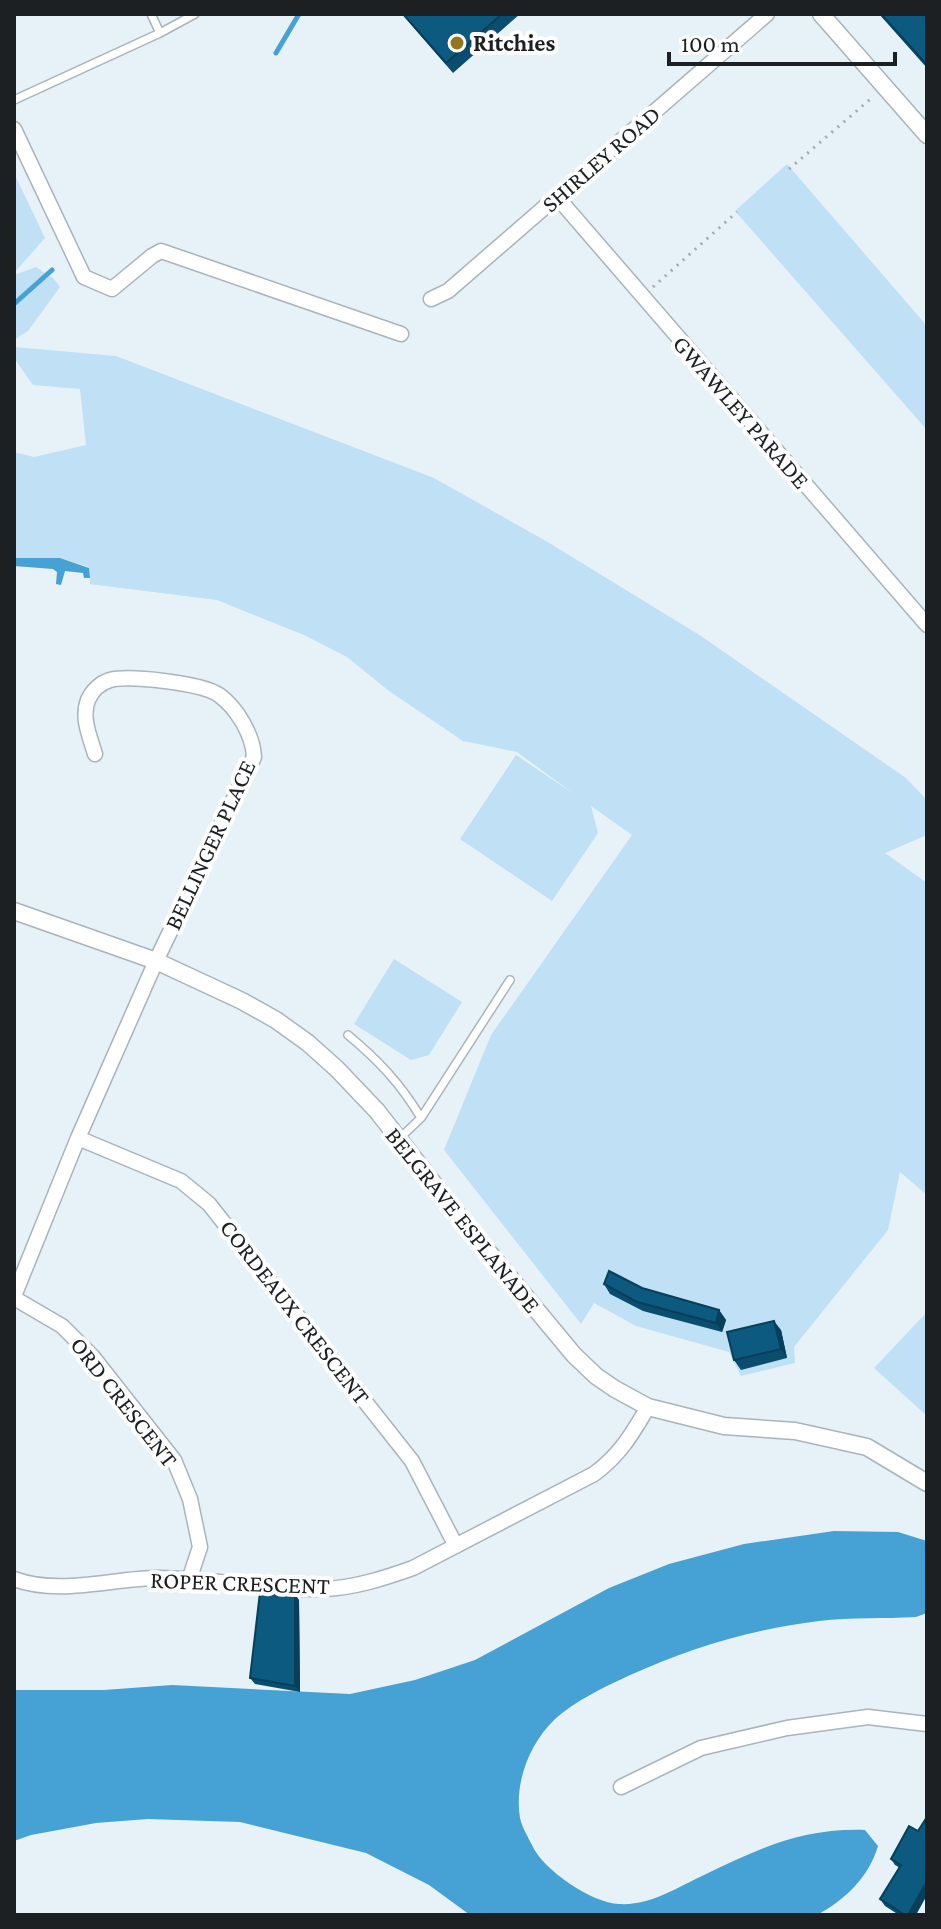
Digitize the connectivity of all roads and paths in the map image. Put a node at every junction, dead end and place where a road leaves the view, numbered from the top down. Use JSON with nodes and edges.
{"nodes":[{"id":1,"x":151,"y":14,"type":"edge"},
{"id":2,"x":195,"y":14,"type":"edge"},
{"id":3,"x":767,"y":14,"type":"edge"},
{"id":4,"x":821,"y":14,"type":"edge"},
{"id":5,"x":160,"y":33,"type":"junction"},
{"id":6,"x":885,"y":87,"type":"junction"},
{"id":7,"x":14,"y":100,"type":"edge"},
{"id":8,"x":14,"y":129,"type":"edge"},
{"id":9,"x":927,"y":135,"type":"edge"},
{"id":10,"x":789,"y":169,"type":"dead end"},
{"id":11,"x":557,"y":197,"type":"junction"},
{"id":12,"x":737,"y":212,"type":"dead end"},
{"id":13,"x":641,"y":297,"type":"junction"},
{"id":14,"x":431,"y":299,"type":"dead end"},
{"id":15,"x":401,"y":334,"type":"dead end"},
{"id":16,"x":927,"y":625,"type":"edge"},
{"id":17,"x":95,"y":754,"type":"dead end"},
{"id":18,"x":14,"y":911,"type":"edge"},
{"id":19,"x":156,"y":961,"type":"junction"},
{"id":20,"x":510,"y":980,"type":"dead end"},
{"id":21,"x":348,"y":1035,"type":"dead end"},
{"id":22,"x":421,"y":1118,"type":"junction"},
{"id":23,"x":78,"y":1138,"type":"junction"},
{"id":24,"x":398,"y":1139,"type":"junction"},
{"id":25,"x":14,"y":1297,"type":"edge"},
{"id":26,"x":648,"y":1407,"type":"junction"},
{"id":27,"x":927,"y":1483,"type":"edge"},
{"id":28,"x":456,"y":1546,"type":"junction"},
{"id":29,"x":14,"y":1579,"type":"edge"},
{"id":30,"x":189,"y":1580,"type":"junction"},
{"id":31,"x":927,"y":1724,"type":"edge"},
{"id":32,"x":621,"y":1787,"type":"dead end"}],
"edges":[{"from":1,"to":5,"type":"lane"},
{"from":2,"to":5,"type":"lane"},
{"from":3,"to":11,"type":"street","name":"SHIRLEY ROAD"},
{"from":4,"to":6,"type":"street"},
{"from":5,"to":7,"type":"lane"},
{"from":6,"to":9,"type":"street"},
{"from":6,"to":10,"type":"path"},
{"from":8,"to":15,"type":"street"},
{"from":11,"to":13,"type":"street","name":"GWAWLEY PARADE"},
{"from":11,"to":14,"type":"street","name":"SHIRLEY ROAD"},
{"from":12,"to":13,"type":"path"},
{"from":13,"to":16,"type":"street","name":"GWAWLEY PARADE"},
{"from":17,"to":19,"type":"street","name":"BELLINGER PLACE"},
{"from":18,"to":19,"type":"street","name":"BELGRAVE ESPLANADE"},
{"from":19,"to":23,"type":"street"},
{"from":19,"to":24,"type":"street","name":"BELGRAVE ESPLANADE"},
{"from":20,"to":22,"type":"lane"},
{"from":21,"to":22,"type":"lane"},
{"from":22,"to":24,"type":"lane"},
{"from":23,"to":25,"type":"street"},
{"from":23,"to":28,"type":"street","name":"CORDEAUX CRESCENT"},
{"from":24,"to":26,"type":"street","name":"BELGRAVE ESPLANADE"},
{"from":25,"to":30,"type":"street","name":"ORD CRESCENT"},
{"from":26,"to":27,"type":"street","name":"BELGRAVE ESPLANADE"},
{"from":26,"to":28,"type":"street","name":"ROPER CRESCENT"},
{"from":28,"to":30,"type":"street","name":"ROPER CRESCENT"},
{"from":29,"to":30,"type":"street","name":"ROPER CRESCENT"},
{"from":31,"to":32,"type":"street"}]}
